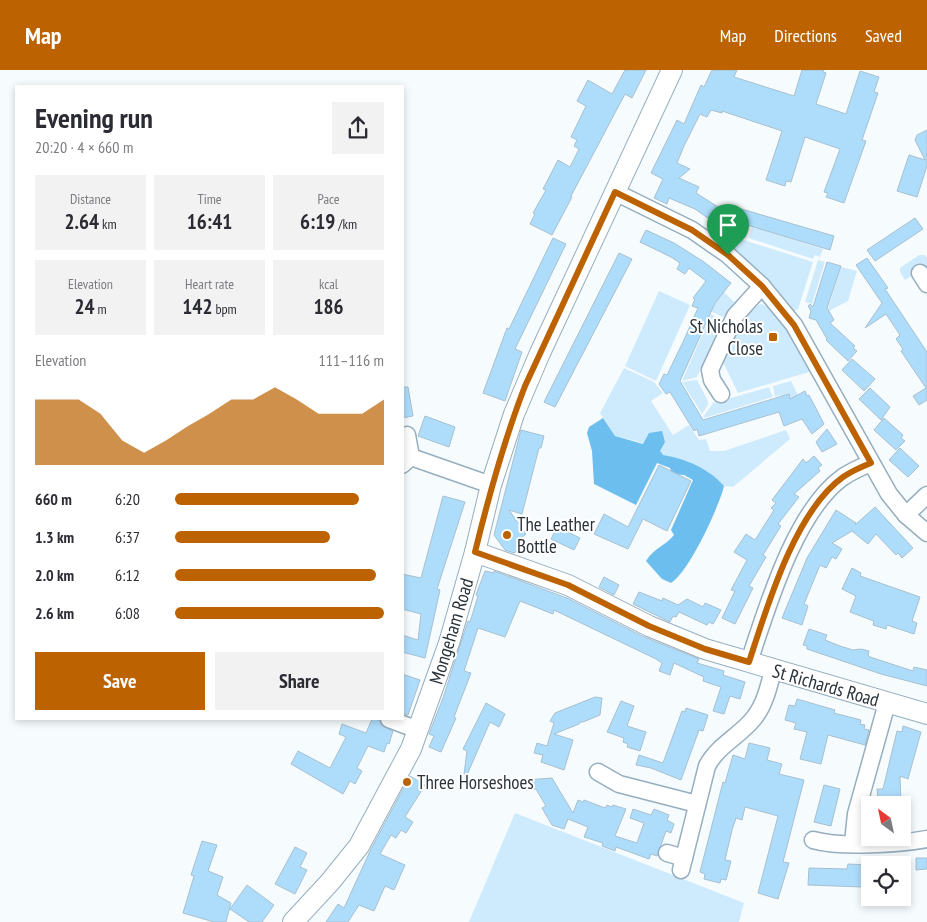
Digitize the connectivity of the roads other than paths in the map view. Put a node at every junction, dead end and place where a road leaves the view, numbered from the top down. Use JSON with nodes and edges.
{"nodes":[{"id":1,"x":672,"y":70,"type":"edge"},
{"id":2,"x":615,"y":192,"type":"junction"},
{"id":3,"x":762,"y":286,"type":"junction"},
{"id":4,"x":721,"y":394,"type":"dead end"},
{"id":5,"x":408,"y":435,"type":"dead end"},
{"id":6,"x":407,"y":461,"type":"edge"},
{"id":7,"x":871,"y":463,"type":"junction"},
{"id":8,"x":491,"y":485,"type":"junction"},
{"id":9,"x":927,"y":495,"type":"edge"},
{"id":10,"x":906,"y":515,"type":"junction"},
{"id":11,"x":927,"y":533,"type":"edge"},
{"id":12,"x":475,"y":552,"type":"junction"},
{"id":13,"x":749,"y":662,"type":"junction"},
{"id":14,"x":773,"y":670,"type":"junction"},
{"id":15,"x":888,"y":703,"type":"junction"},
{"id":16,"x":927,"y":714,"type":"edge"},
{"id":17,"x":392,"y":720,"type":"edge"},
{"id":18,"x":418,"y":730,"type":"junction"},
{"id":19,"x":598,"y":772,"type":"dead end"},
{"id":20,"x":697,"y":804,"type":"junction"},
{"id":21,"x":927,"y":839,"type":"edge"},
{"id":22,"x":813,"y":840,"type":"dead end"},
{"id":23,"x":853,"y":844,"type":"junction"},
{"id":24,"x":667,"y":853,"type":"dead end"},
{"id":25,"x":293,"y":922,"type":"edge"}],
"edges":[{"from":1,"to":2,"type":"street","name":"Mongeham Road"},
{"from":2,"to":3,"type":"street"},
{"from":2,"to":8,"type":"street","name":"Mongeham Road"},
{"from":3,"to":4,"type":"street"},
{"from":3,"to":7,"type":"street"},
{"from":5,"to":6,"type":"street"},
{"from":6,"to":8,"type":"street"},
{"from":7,"to":10,"type":"street"},
{"from":7,"to":13,"type":"street"},
{"from":8,"to":12,"type":"street","name":"Mongeham Road"},
{"from":9,"to":10,"type":"street"},
{"from":10,"to":11,"type":"street"},
{"from":12,"to":13,"type":"street","name":"St Richards Road"},
{"from":12,"to":18,"type":"street","name":"Mongeham Road"},
{"from":13,"to":14,"type":"street","name":"St Richards Road"},
{"from":14,"to":15,"type":"street","name":"St Richards Road"},
{"from":14,"to":20,"type":"street"},
{"from":15,"to":16,"type":"street","name":"St Richards Road"},
{"from":15,"to":23,"type":"street"},
{"from":17,"to":18,"type":"street"},
{"from":18,"to":25,"type":"street","name":"Mongeham Road"},
{"from":19,"to":20,"type":"street"},
{"from":20,"to":24,"type":"street"},
{"from":21,"to":23,"type":"street"},
{"from":22,"to":23,"type":"street"}]}
